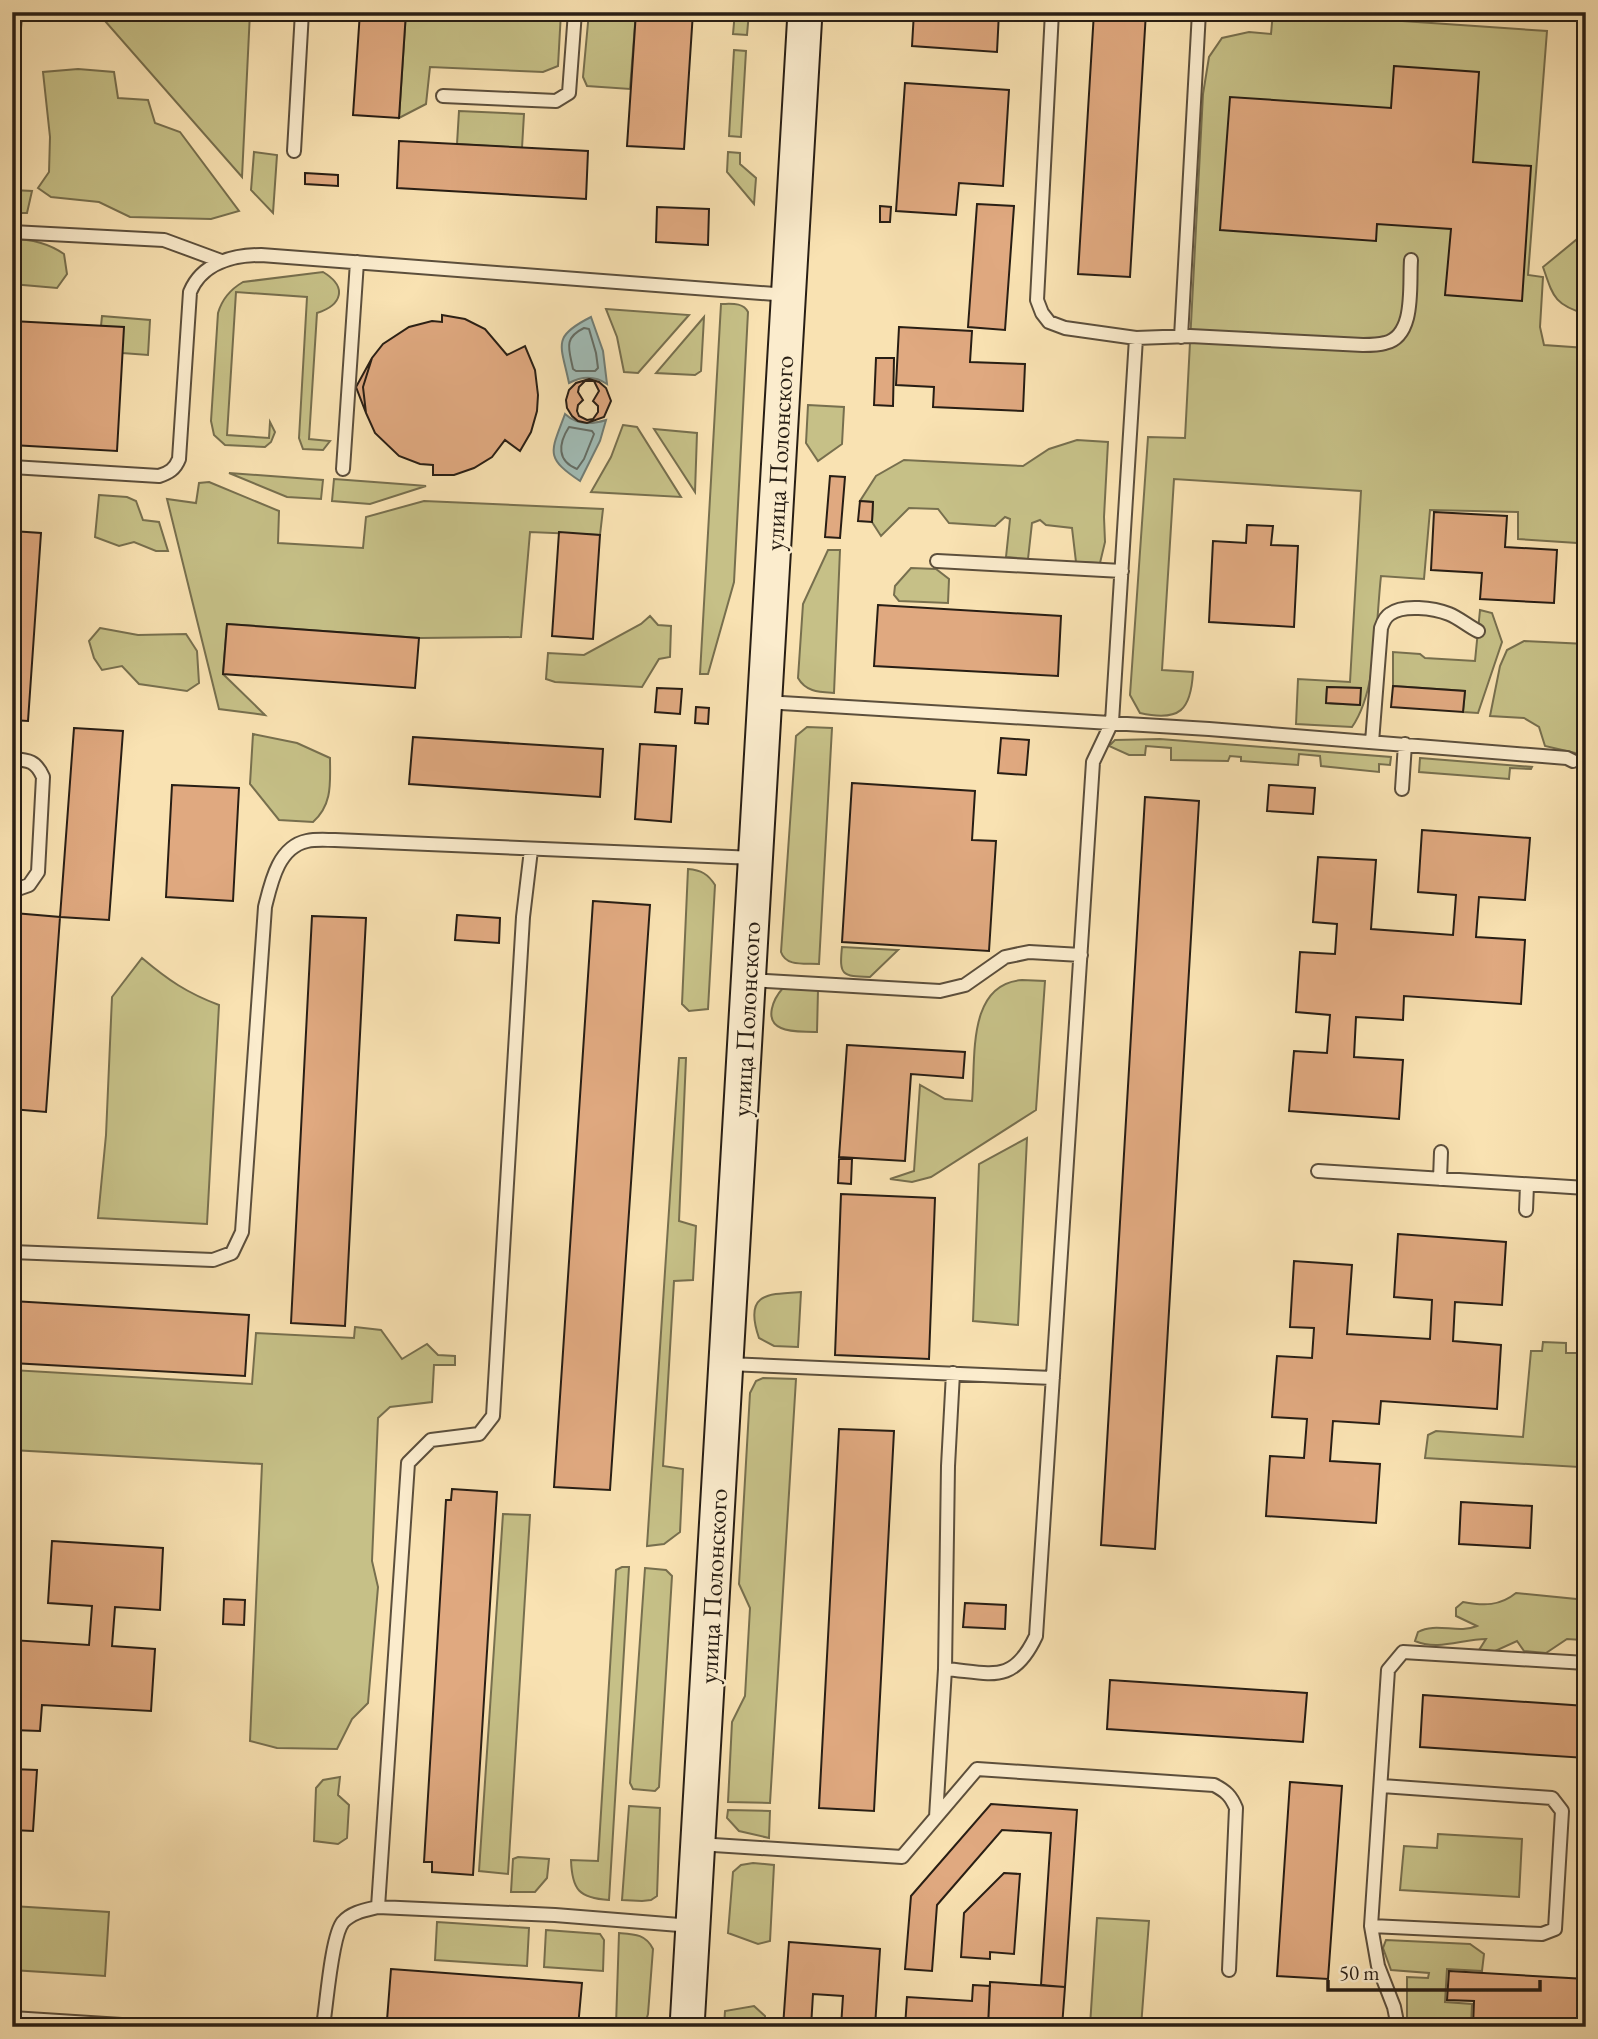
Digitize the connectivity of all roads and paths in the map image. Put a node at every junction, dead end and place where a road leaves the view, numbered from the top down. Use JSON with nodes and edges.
{"nodes":[{"id":1,"x":302,"y":12,"type":"edge"},
{"id":2,"x":575,"y":12,"type":"edge"},
{"id":3,"x":805,"y":12,"type":"edge"},
{"id":4,"x":1052,"y":12,"type":"edge"},
{"id":5,"x":1199,"y":12,"type":"edge"},
{"id":6,"x":443,"y":96,"type":"dead end"},
{"id":7,"x":294,"y":151,"type":"dead end"},
{"id":8,"x":12,"y":232,"type":"edge"},
{"id":9,"x":1411,"y":260,"type":"dead end"},
{"id":10,"x":221,"y":261,"type":"junction"},
{"id":11,"x":357,"y":262,"type":"junction"},
{"id":12,"x":788,"y":295,"type":"junction"},
{"id":13,"x":1181,"y":337,"type":"junction"},
{"id":14,"x":1136,"y":338,"type":"junction"},
{"id":15,"x":12,"y":467,"type":"edge"},
{"id":16,"x":343,"y":469,"type":"dead end"},
{"id":17,"x":937,"y":561,"type":"dead end"},
{"id":18,"x":1122,"y":571,"type":"junction"},
{"id":19,"x":1478,"y":631,"type":"dead end"},
{"id":20,"x":764,"y":702,"type":"junction"},
{"id":21,"x":1112,"y":722,"type":"junction"},
{"id":22,"x":1372,"y":743,"type":"junction"},
{"id":23,"x":1405,"y":744,"type":"junction"},
{"id":24,"x":12,"y":759,"type":"edge"},
{"id":25,"x":1573,"y":761,"type":"dead end"},
{"id":26,"x":1402,"y":789,"type":"dead end"},
{"id":27,"x":531,"y":850,"type":"junction"},
{"id":28,"x":755,"y":858,"type":"junction"},
{"id":29,"x":12,"y":891,"type":"edge"},
{"id":30,"x":1081,"y":955,"type":"junction"},
{"id":31,"x":748,"y":980,"type":"junction"},
{"id":32,"x":1441,"y":1152,"type":"dead end"},
{"id":33,"x":1318,"y":1171,"type":"dead end"},
{"id":34,"x":1440,"y":1179,"type":"junction"},
{"id":35,"x":1527,"y":1185,"type":"junction"},
{"id":36,"x":1586,"y":1188,"type":"edge"},
{"id":37,"x":1526,"y":1210,"type":"dead end"},
{"id":38,"x":12,"y":1252,"type":"edge"},
{"id":39,"x":726,"y":1364,"type":"junction"},
{"id":40,"x":953,"y":1373,"type":"junction"},
{"id":41,"x":1053,"y":1378,"type":"junction"},
{"id":42,"x":1586,"y":1662,"type":"edge"},
{"id":43,"x":945,"y":1669,"type":"junction"},
{"id":44,"x":1382,"y":1786,"type":"junction"},
{"id":45,"x":936,"y":1817,"type":"junction"},
{"id":46,"x":698,"y":1844,"type":"junction"},
{"id":47,"x":378,"y":1907,"type":"junction"},
{"id":48,"x":1371,"y":1926,"type":"junction"},
{"id":49,"x":693,"y":1927,"type":"junction"},
{"id":50,"x":1229,"y":1970,"type":"dead end"},
{"id":51,"x":12,"y":2018,"type":"edge"},
{"id":52,"x":153,"y":2027,"type":"edge"},
{"id":53,"x":319,"y":2027,"type":"edge"},
{"id":54,"x":687,"y":2027,"type":"edge"},
{"id":55,"x":1398,"y":2027,"type":"edge"}],
"edges":[{"from":1,"to":7,"type":"lane"},
{"from":2,"to":6,"type":"lane"},
{"from":3,"to":12,"type":"main road","name":"улица Полонского"},
{"from":4,"to":14,"type":"lane"},
{"from":5,"to":13,"type":"lane"},
{"from":8,"to":10,"type":"lane"},
{"from":9,"to":13,"type":"lane"},
{"from":10,"to":11,"type":"lane"},
{"from":10,"to":15,"type":"lane"},
{"from":11,"to":12,"type":"lane"},
{"from":11,"to":16,"type":"lane"},
{"from":12,"to":20,"type":"main road","name":"улица Полонского"},
{"from":13,"to":14,"type":"lane"},
{"from":14,"to":18,"type":"lane"},
{"from":17,"to":18,"type":"lane"},
{"from":18,"to":21,"type":"lane"},
{"from":19,"to":22,"type":"lane"},
{"from":20,"to":21,"type":"lane"},
{"from":20,"to":28,"type":"main road","name":"улица Полонского"},
{"from":21,"to":22,"type":"lane"},
{"from":21,"to":30,"type":"lane"},
{"from":22,"to":23,"type":"lane"},
{"from":23,"to":25,"type":"lane"},
{"from":23,"to":26,"type":"lane"},
{"from":24,"to":29,"type":"lane"},
{"from":27,"to":28,"type":"lane"},
{"from":27,"to":38,"type":"lane"},
{"from":27,"to":47,"type":"lane"},
{"from":28,"to":31,"type":"main road","name":"улица Полонского"},
{"from":30,"to":31,"type":"lane"},
{"from":30,"to":41,"type":"lane"},
{"from":31,"to":39,"type":"main road","name":"улица Полонского"},
{"from":32,"to":34,"type":"lane"},
{"from":33,"to":34,"type":"lane"},
{"from":34,"to":35,"type":"lane"},
{"from":35,"to":36,"type":"lane"},
{"from":35,"to":37,"type":"lane"},
{"from":39,"to":40,"type":"lane"},
{"from":39,"to":46,"type":"main road","name":"улица Полонского"},
{"from":40,"to":41,"type":"lane"},
{"from":40,"to":43,"type":"lane"},
{"from":41,"to":43,"type":"lane"},
{"from":42,"to":44,"type":"lane"},
{"from":43,"to":45,"type":"lane"},
{"from":44,"to":48,"type":"lane"},
{"from":44,"to":48,"type":"lane"},
{"from":45,"to":46,"type":"lane"},
{"from":45,"to":50,"type":"lane"},
{"from":46,"to":49,"type":"main road","name":"улица Полонского"},
{"from":47,"to":49,"type":"lane"},
{"from":47,"to":53,"type":"lane"},
{"from":48,"to":55,"type":"lane"},
{"from":49,"to":54,"type":"main road","name":"улица Полонского"},
{"from":51,"to":52,"type":"lane"}]}
